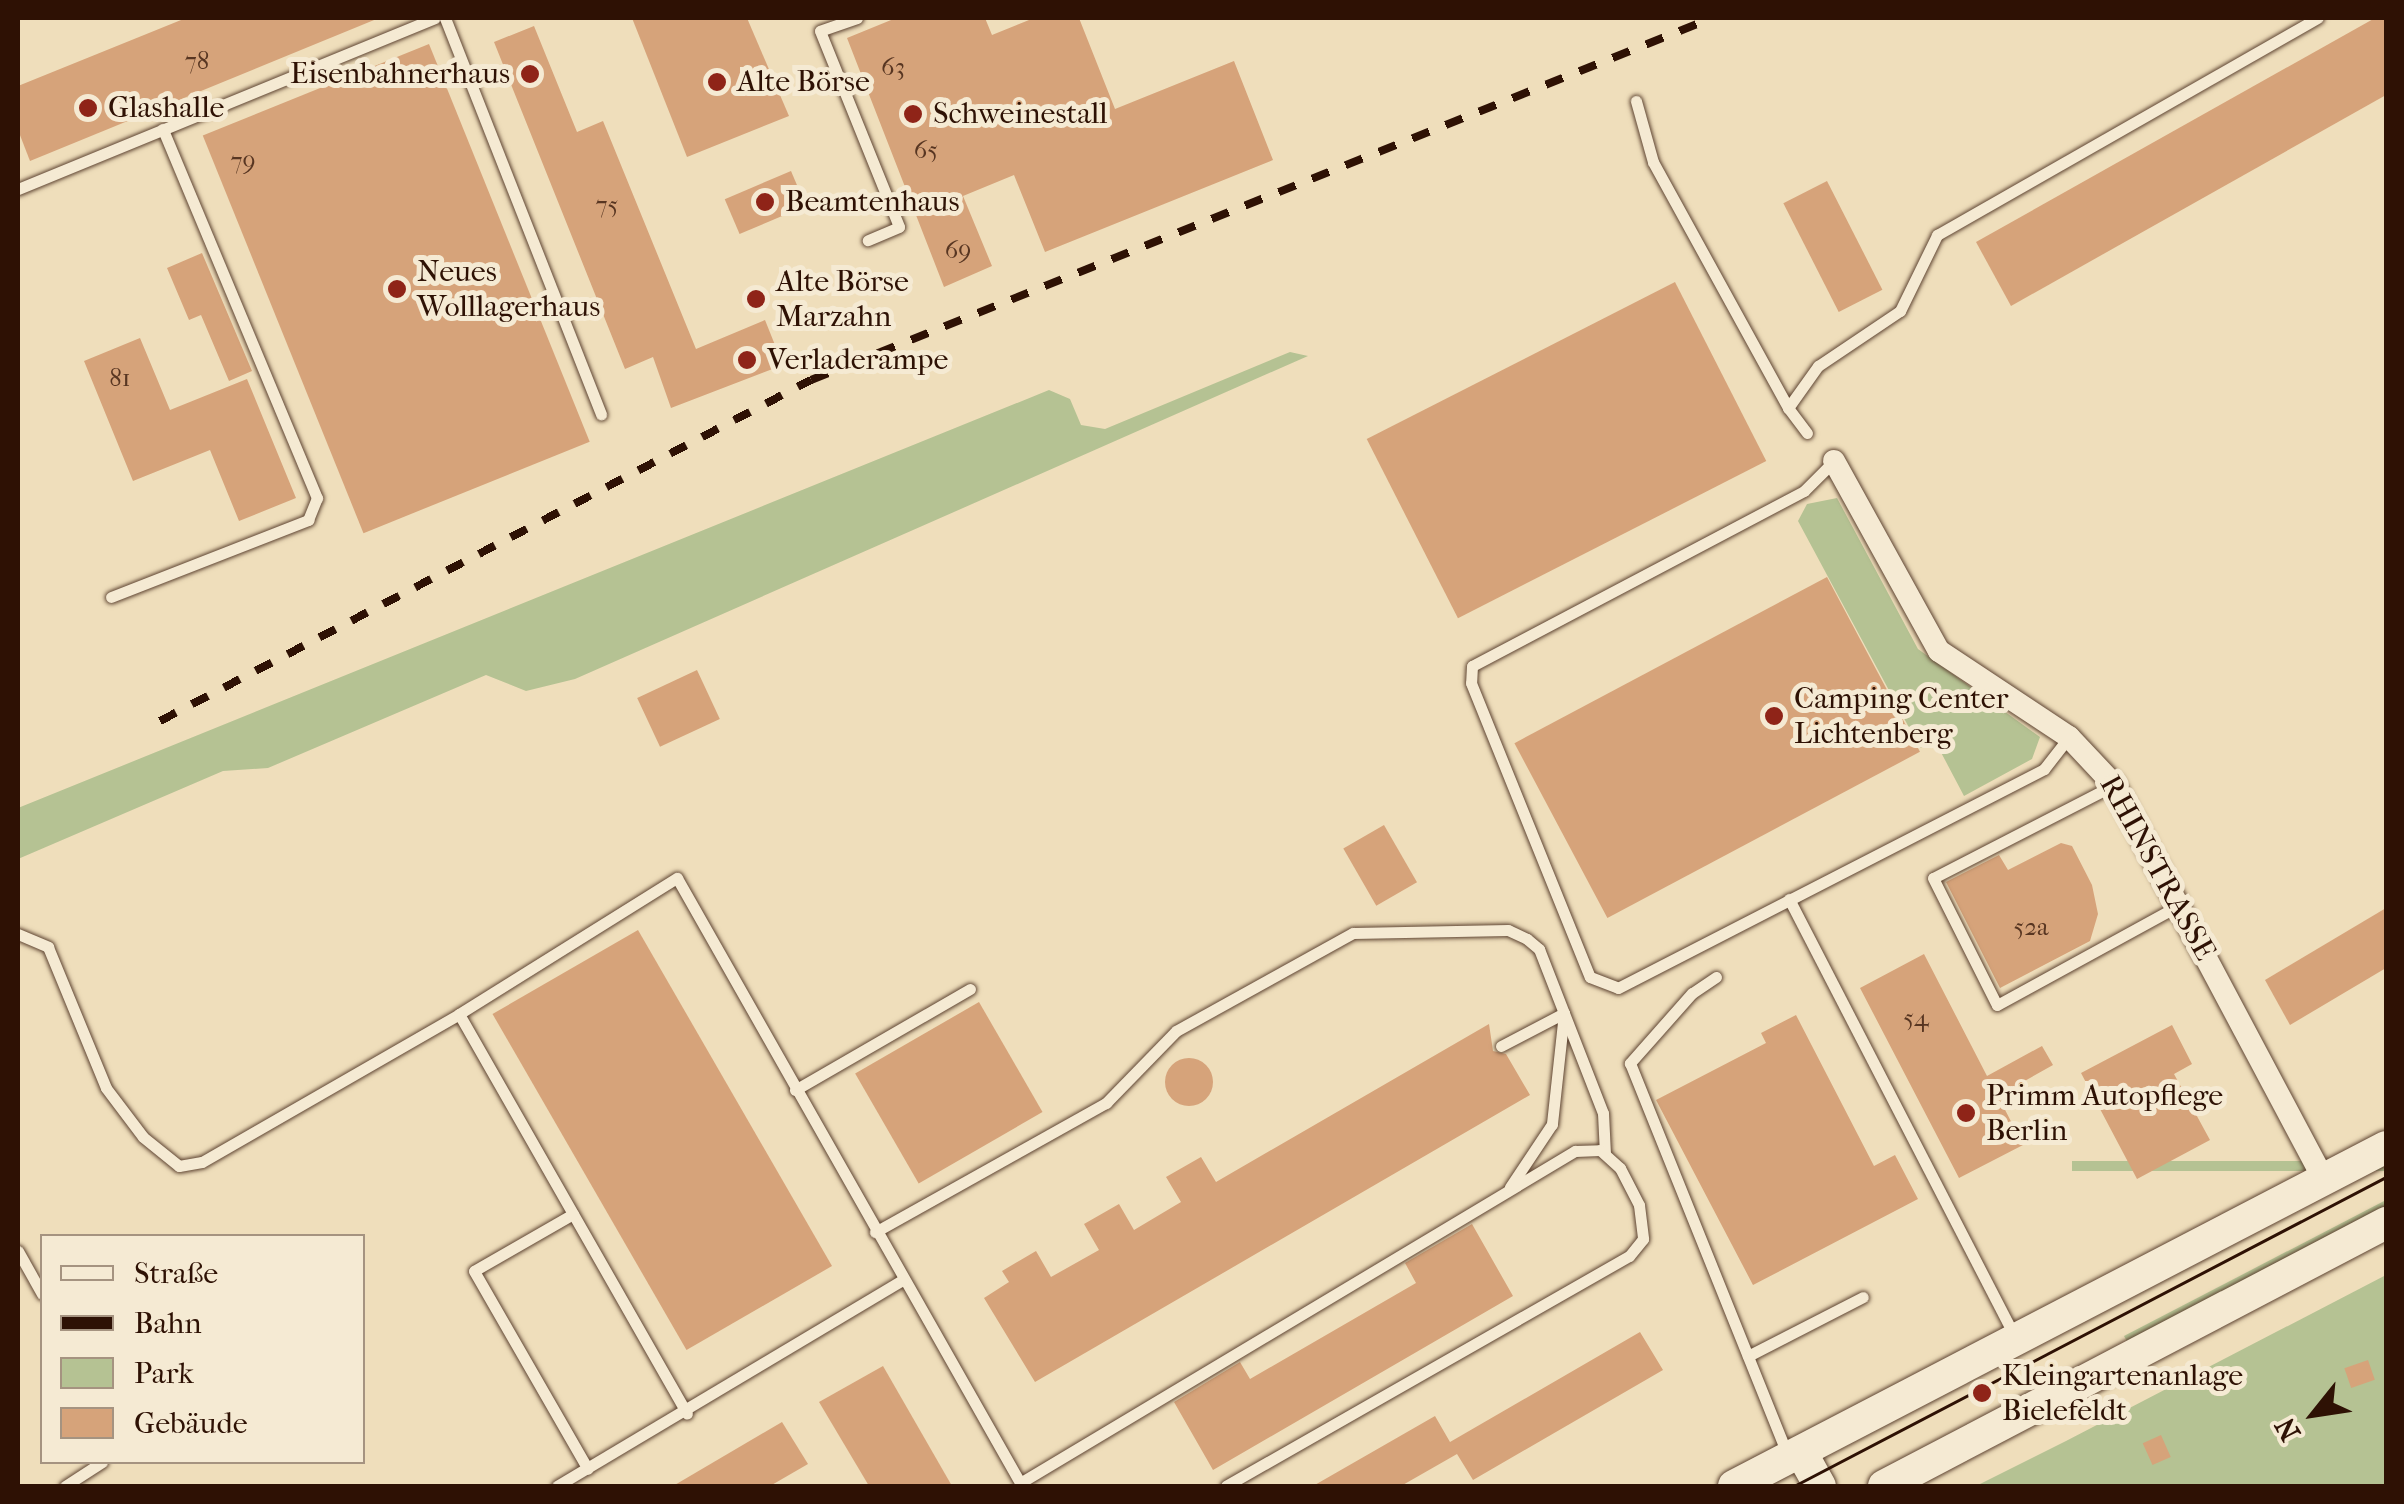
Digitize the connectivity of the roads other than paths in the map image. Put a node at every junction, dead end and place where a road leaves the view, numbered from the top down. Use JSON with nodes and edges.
{"nodes":[{"id":1,"x":434,"y":18,"type":"edge"},
{"id":2,"x":446,"y":18,"type":"edge"},
{"id":3,"x":857,"y":18,"type":"edge"},
{"id":4,"x":2318,"y":18,"type":"edge"},
{"id":5,"x":1636,"y":101,"type":"dead end"},
{"id":6,"x":164,"y":129,"type":"junction"},
{"id":7,"x":18,"y":189,"type":"edge"},
{"id":8,"x":868,"y":240,"type":"dead end"},
{"id":9,"x":1788,"y":408,"type":"junction"},
{"id":10,"x":602,"y":414,"type":"dead end"},
{"id":11,"x":1807,"y":433,"type":"dead end"},
{"id":12,"x":1834,"y":460,"type":"joint"},
{"id":13,"x":110,"y":597,"type":"dead end"},
{"id":14,"x":2069,"y":736,"type":"junction"},
{"id":15,"x":2114,"y":786,"type":"junction"},
{"id":16,"x":1789,"y":899,"type":"junction"},
{"id":17,"x":2180,"y":905,"type":"junction"},
{"id":18,"x":18,"y":934,"type":"edge"},
{"id":19,"x":1716,"y":977,"type":"dead end"},
{"id":20,"x":970,"y":989,"type":"dead end"},
{"id":21,"x":1564,"y":1013,"type":"junction"},
{"id":22,"x":459,"y":1014,"type":"junction"},
{"id":23,"x":1502,"y":1046,"type":"dead end"},
{"id":24,"x":795,"y":1090,"type":"junction"},
{"id":25,"x":2386,"y":1147,"type":"edge"},
{"id":26,"x":1605,"y":1154,"type":"junction"},
{"id":27,"x":2324,"y":1180,"type":"junction"},
{"id":28,"x":1508,"y":1190,"type":"junction"},
{"id":29,"x":573,"y":1214,"type":"junction"},
{"id":30,"x":2386,"y":1223,"type":"edge"},
{"id":31,"x":875,"y":1232,"type":"junction"},
{"id":32,"x":18,"y":1251,"type":"edge"},
{"id":33,"x":902,"y":1280,"type":"junction"},
{"id":34,"x":40,"y":1290,"type":"edge"},
{"id":35,"x":1863,"y":1297,"type":"dead end"},
{"id":36,"x":2016,"y":1340,"type":"junction"},
{"id":37,"x":1748,"y":1356,"type":"junction"},
{"id":38,"x":687,"y":1413,"type":"junction"},
{"id":39,"x":1795,"y":1455,"type":"junction"},
{"id":40,"x":99,"y":1464,"type":"edge"},
{"id":41,"x":588,"y":1469,"type":"junction"},
{"id":42,"x":1021,"y":1485,"type":"edge"},
{"id":43,"x":65,"y":1486,"type":"edge"},
{"id":44,"x":558,"y":1486,"type":"edge"},
{"id":45,"x":1226,"y":1486,"type":"edge"},
{"id":46,"x":1734,"y":1486,"type":"edge"},
{"id":47,"x":1820,"y":1486,"type":"edge"},
{"id":48,"x":1884,"y":1486,"type":"edge"}],
"edges":[{"from":1,"to":6,"type":"lane"},
{"from":2,"to":10,"type":"lane"},
{"from":3,"to":8,"type":"lane"},
{"from":4,"to":9,"type":"lane"},
{"from":5,"to":9,"type":"lane"},
{"from":6,"to":7,"type":"lane"},
{"from":6,"to":13,"type":"lane"},
{"from":9,"to":11,"type":"lane"},
{"from":12,"to":14,"type":"street","name":"RHINSTRASSE"},
{"from":12,"to":16,"type":"lane"},
{"from":14,"to":15,"type":"street","name":"RHINSTRASSE"},
{"from":14,"to":16,"type":"lane"},
{"from":15,"to":17,"type":"street","name":"RHINSTRASSE"},
{"from":15,"to":17,"type":"lane"},
{"from":16,"to":36,"type":"lane"},
{"from":17,"to":27,"type":"street","name":"RHINSTRASSE"},
{"from":18,"to":22,"type":"lane"},
{"from":19,"to":37,"type":"lane"},
{"from":20,"to":24,"type":"lane"},
{"from":21,"to":23,"type":"lane"},
{"from":21,"to":26,"type":"lane"},
{"from":21,"to":28,"type":"lane"},
{"from":21,"to":31,"type":"lane"},
{"from":22,"to":24,"type":"lane"},
{"from":22,"to":29,"type":"lane"},
{"from":24,"to":31,"type":"lane"},
{"from":25,"to":27,"type":"main road"},
{"from":26,"to":28,"type":"lane"},
{"from":26,"to":45,"type":"lane"},
{"from":27,"to":36,"type":"main road"},
{"from":28,"to":42,"type":"lane"},
{"from":29,"to":38,"type":"lane"},
{"from":29,"to":41,"type":"lane"},
{"from":30,"to":48,"type":"main road"},
{"from":31,"to":33,"type":"lane"},
{"from":32,"to":34,"type":"lane"},
{"from":33,"to":38,"type":"lane"},
{"from":33,"to":42,"type":"lane"},
{"from":35,"to":37,"type":"lane"},
{"from":36,"to":39,"type":"main road"},
{"from":37,"to":39,"type":"lane"},
{"from":38,"to":41,"type":"lane"},
{"from":39,"to":46,"type":"main road"},
{"from":39,"to":47,"type":"main road"},
{"from":40,"to":43,"type":"lane"},
{"from":41,"to":44,"type":"lane"}]}
